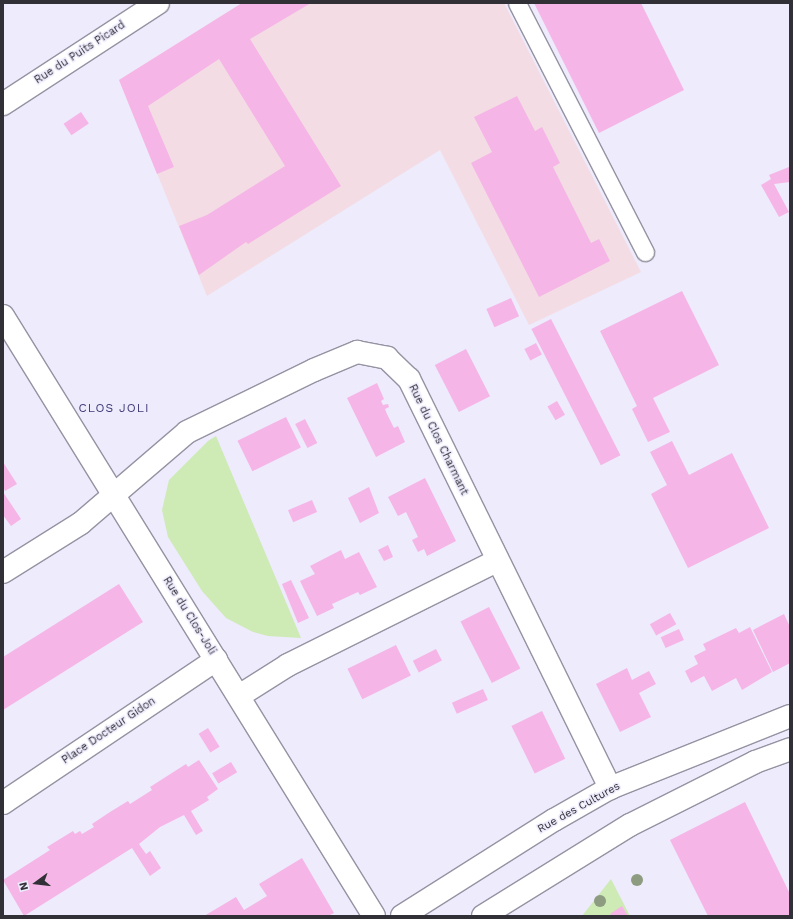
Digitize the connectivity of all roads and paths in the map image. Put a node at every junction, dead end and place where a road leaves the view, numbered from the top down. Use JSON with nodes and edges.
{"nodes":[{"id":1,"x":158,"y":3,"type":"edge"},
{"id":2,"x":517,"y":3,"type":"edge"},
{"id":3,"x":3,"y":104,"type":"edge"},
{"id":4,"x":645,"y":252,"type":"dead end"},
{"id":5,"x":3,"y":316,"type":"edge"},
{"id":6,"x":10,"y":340,"type":"edge"},
{"id":7,"x":114,"y":496,"type":"junction"},
{"id":8,"x":497,"y":561,"type":"junction"},
{"id":9,"x":3,"y":572,"type":"edge"},
{"id":10,"x":216,"y":660,"type":"junction"},
{"id":11,"x":238,"y":696,"type":"junction"},
{"id":12,"x":790,"y":716,"type":"edge"},
{"id":13,"x":790,"y":749,"type":"edge"},
{"id":14,"x":610,"y":788,"type":"junction"},
{"id":15,"x":3,"y":803,"type":"edge"},
{"id":16,"x":374,"y":916,"type":"edge"},
{"id":17,"x":402,"y":916,"type":"edge"},
{"id":18,"x":483,"y":916,"type":"edge"}],
"edges":[{"from":1,"to":3,"type":"street","name":"Rue du Puits Picard"},
{"from":2,"to":4,"type":"lane"},
{"from":5,"to":6,"type":"street","name":"Rue du Clos-Joli"},
{"from":6,"to":7,"type":"street","name":"Rue du Clos-Joli"},
{"from":7,"to":8,"type":"street","name":"Rue du Clos Charmant"},
{"from":7,"to":9,"type":"street"},
{"from":7,"to":10,"type":"street","name":"Rue du Clos-Joli"},
{"from":8,"to":11,"type":"street"},
{"from":8,"to":14,"type":"street","name":"Rue du Clos Charmant"},
{"from":10,"to":11,"type":"street","name":"Rue du Clos-Joli"},
{"from":10,"to":15,"type":"street","name":"Place Docteur Gidon"},
{"from":11,"to":16,"type":"street","name":"Rue du Clos-Joli"},
{"from":12,"to":14,"type":"street","name":"Rue des Cultures"},
{"from":13,"to":18,"type":"street"},
{"from":14,"to":17,"type":"street","name":"Rue des Cultures"}]}
